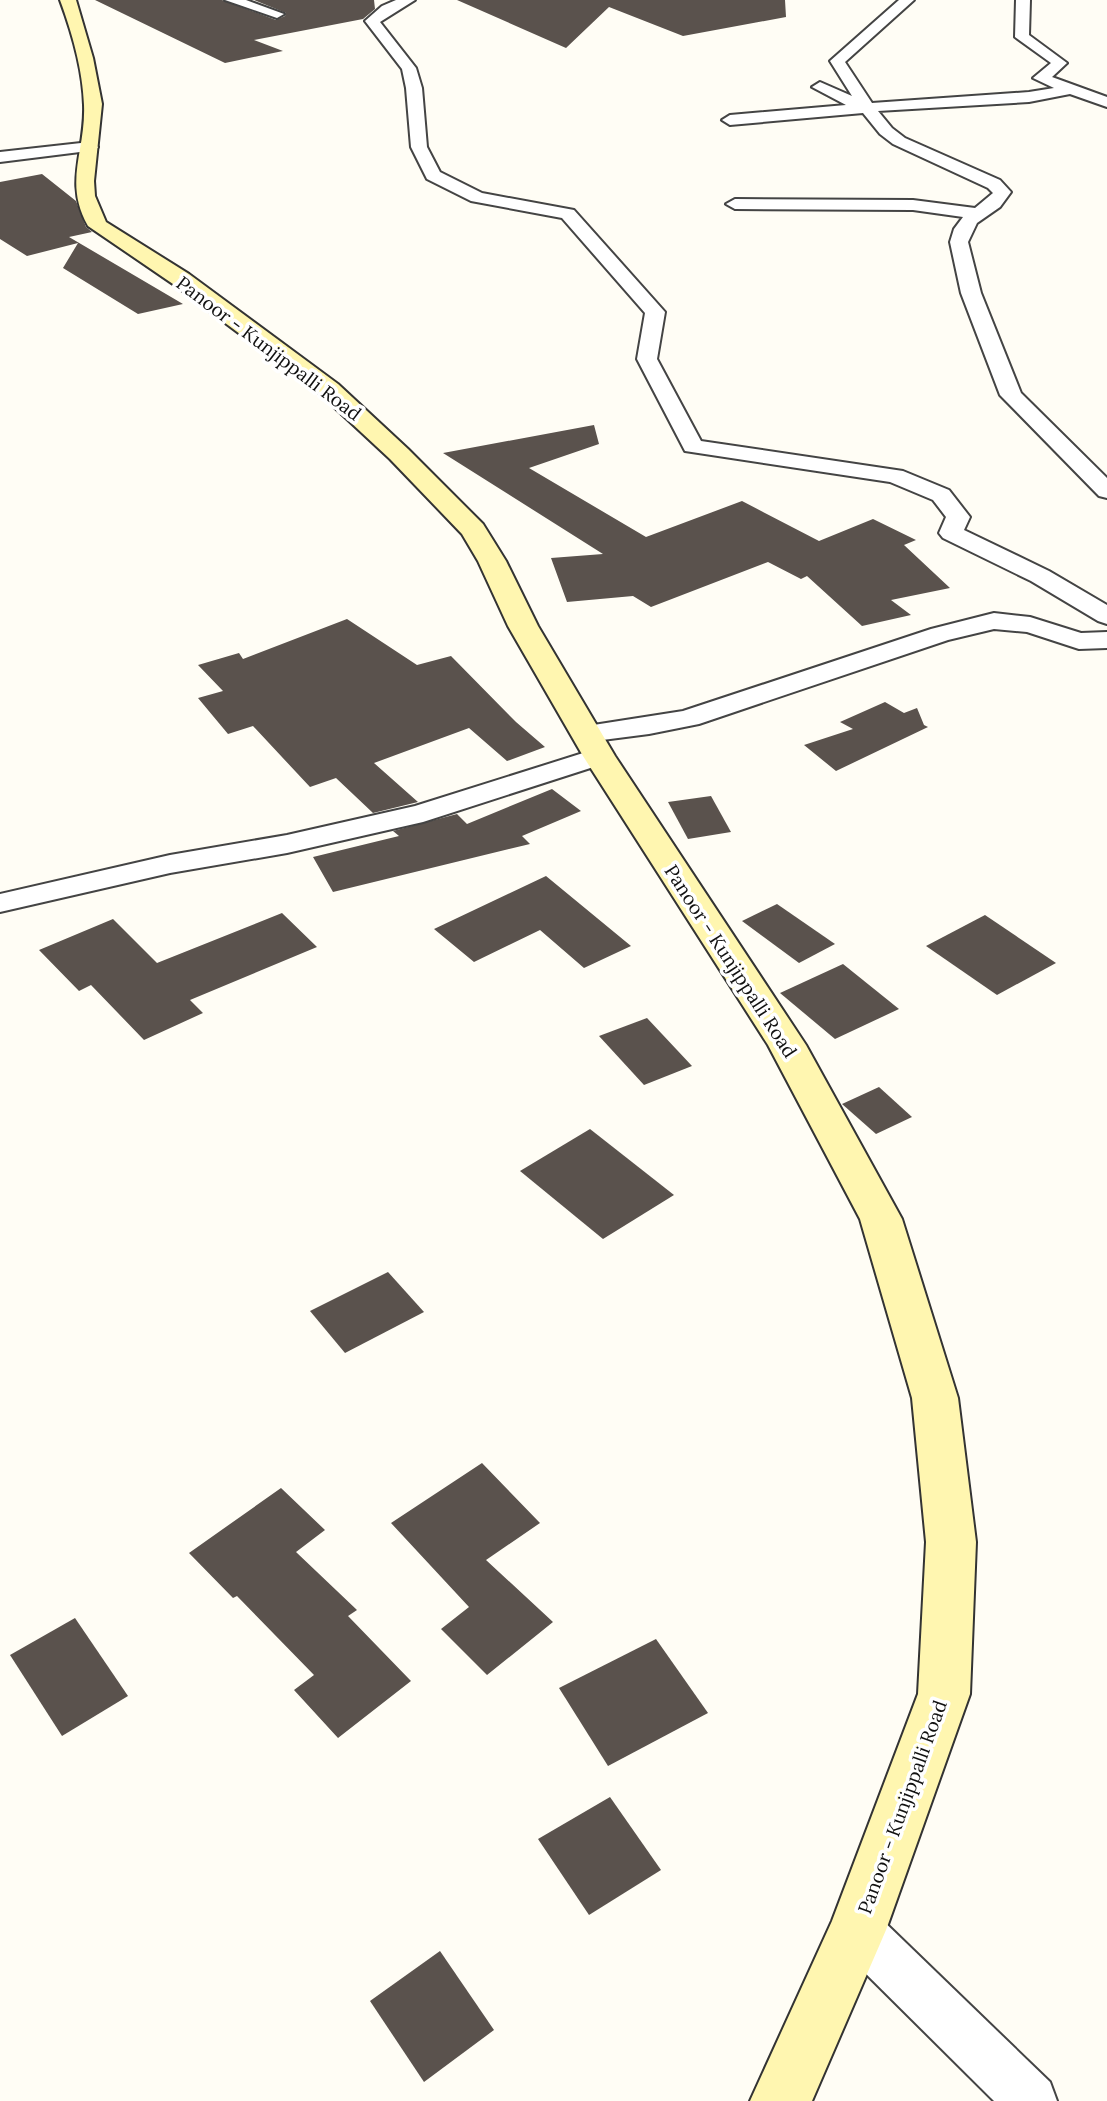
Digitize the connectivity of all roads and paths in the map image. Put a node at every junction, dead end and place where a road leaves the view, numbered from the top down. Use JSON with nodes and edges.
{"nodes":[{"id":1,"x":68,"y":0,"type":"edge"},
{"id":2,"x":232,"y":0,"type":"edge"},
{"id":3,"x":408,"y":0,"type":"edge"},
{"id":4,"x":907,"y":0,"type":"edge"},
{"id":5,"x":1023,"y":0,"type":"edge"},
{"id":6,"x":277,"y":14,"type":"dead end"},
{"id":7,"x":820,"y":87,"type":"dead end"},
{"id":8,"x":1071,"y":89,"type":"junction"},
{"id":9,"x":1107,"y":102,"type":"edge"},
{"id":10,"x":869,"y":109,"type":"junction"},
{"id":11,"x":730,"y":120,"type":"dead end"},
{"id":12,"x":90,"y":146,"type":"junction"},
{"id":13,"x":0,"y":157,"type":"edge"},
{"id":14,"x":736,"y":204,"type":"dead end"},
{"id":15,"x":978,"y":214,"type":"junction"},
{"id":16,"x":1107,"y":491,"type":"edge"},
{"id":17,"x":1107,"y":616,"type":"edge"},
{"id":18,"x":1107,"y":640,"type":"edge"},
{"id":19,"x":593,"y":745,"type":"junction"},
{"id":20,"x":0,"y":903,"type":"edge"},
{"id":21,"x":858,"y":1930,"type":"junction"},
{"id":22,"x":781,"y":2101,"type":"edge"},
{"id":23,"x":1031,"y":2101,"type":"edge"}],
"edges":[{"from":1,"to":12,"type":"main road","name":"Panoor - Kunjippalli Road"},
{"from":2,"to":6,"type":"street"},
{"from":3,"to":17,"type":"street"},
{"from":4,"to":10,"type":"street"},
{"from":5,"to":8,"type":"street"},
{"from":7,"to":10,"type":"street"},
{"from":8,"to":9,"type":"street"},
{"from":8,"to":10,"type":"street"},
{"from":10,"to":11,"type":"street"},
{"from":10,"to":15,"type":"street"},
{"from":12,"to":13,"type":"street"},
{"from":12,"to":19,"type":"main road","name":"Panoor - Kunjippalli Road"},
{"from":14,"to":15,"type":"street"},
{"from":15,"to":16,"type":"street"},
{"from":18,"to":19,"type":"street"},
{"from":19,"to":20,"type":"street"},
{"from":19,"to":21,"type":"main road","name":"Panoor - Kunjippalli Road"},
{"from":21,"to":22,"type":"main road","name":"Panoor - Kunjippalli Road"},
{"from":21,"to":23,"type":"street"}]}
